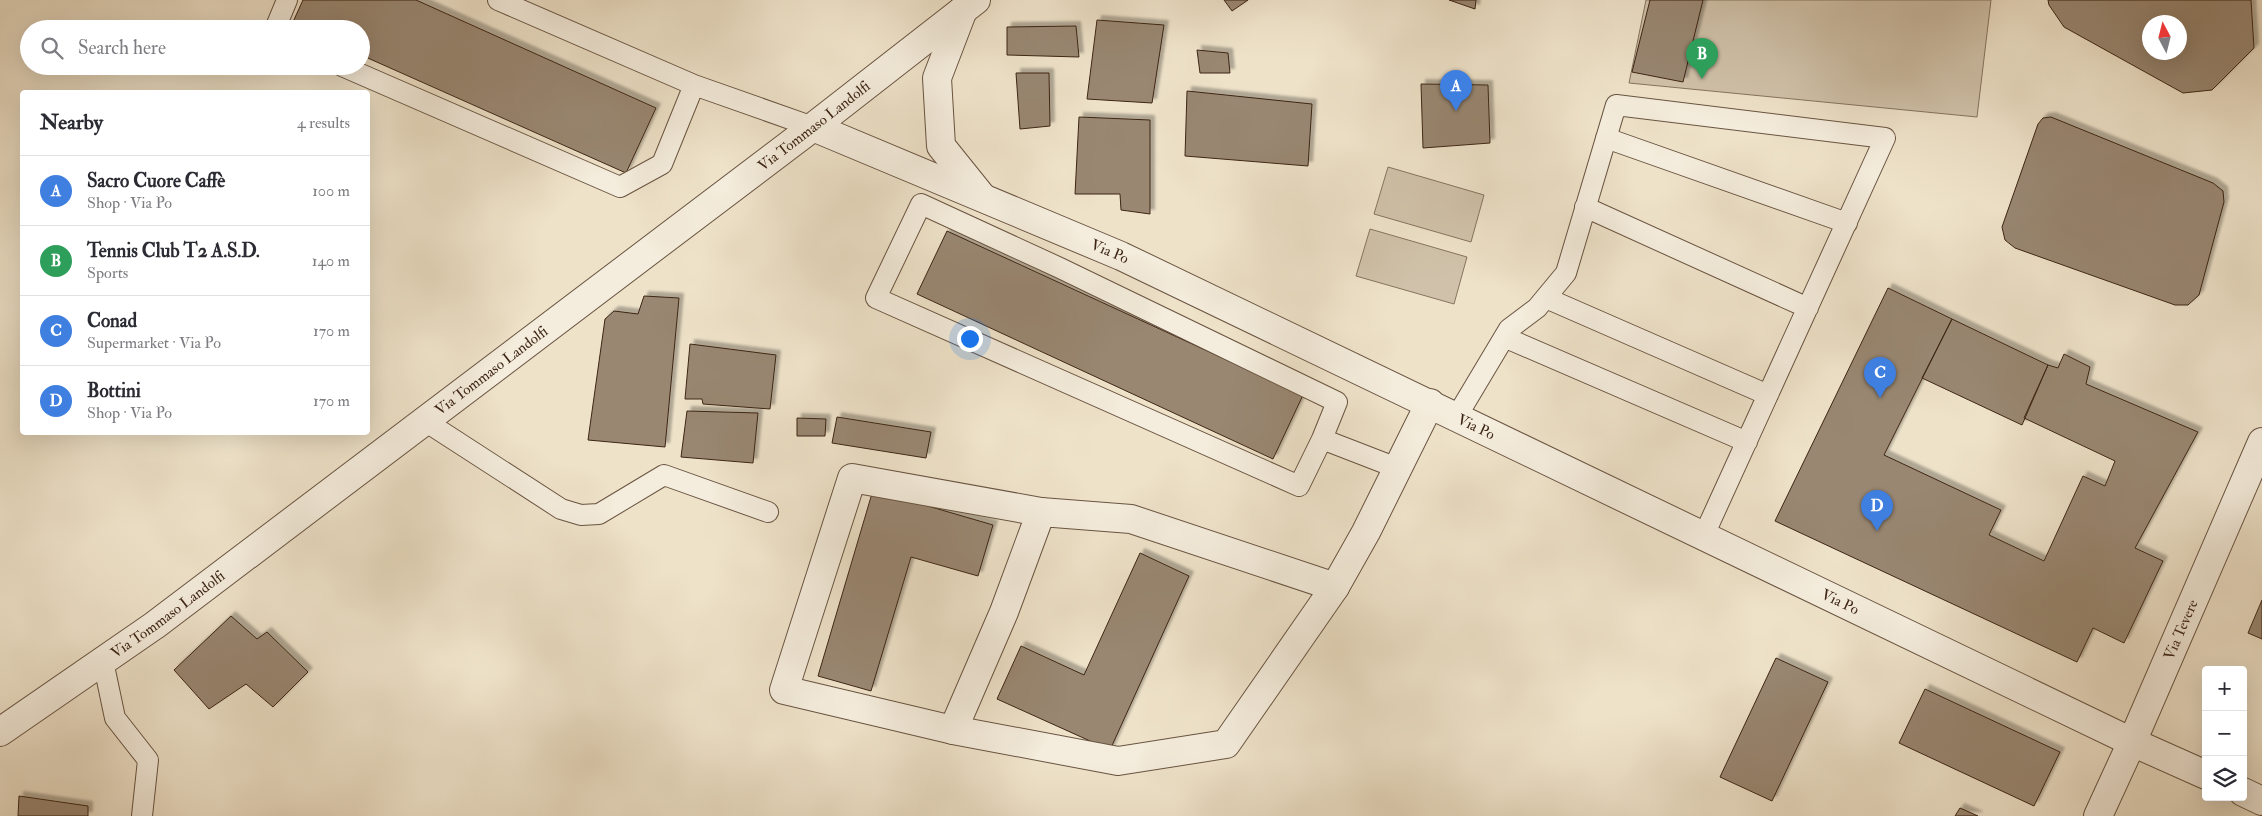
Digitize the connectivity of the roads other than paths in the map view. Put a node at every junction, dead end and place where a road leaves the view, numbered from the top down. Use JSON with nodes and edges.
{"nodes":[{"id":1,"x":287,"y":0,"type":"edge"},
{"id":2,"x":498,"y":0,"type":"edge"},
{"id":3,"x":970,"y":4,"type":"edge"},
{"id":4,"x":279,"y":20,"type":"edge"},
{"id":5,"x":363,"y":75,"type":"edge"},
{"id":6,"x":694,"y":85,"type":"junction"},
{"id":7,"x":813,"y":127,"type":"junction"},
{"id":8,"x":1606,"y":138,"type":"junction"},
{"id":9,"x":983,"y":198,"type":"junction"},
{"id":10,"x":1585,"y":207,"type":"junction"},
{"id":11,"x":1847,"y":223,"type":"junction"},
{"id":12,"x":1546,"y":298,"type":"junction"},
{"id":13,"x":1808,"y":308,"type":"junction"},
{"id":14,"x":1504,"y":337,"type":"junction"},
{"id":15,"x":1768,"y":395,"type":"junction"},
{"id":16,"x":1430,"y":403,"type":"junction"},
{"id":17,"x":1457,"y":416,"type":"junction"},
{"id":18,"x":425,"y":421,"type":"junction"},
{"id":19,"x":1322,"y":439,"type":"junction"},
{"id":20,"x":1747,"y":442,"type":"junction"},
{"id":21,"x":2262,"y":442,"type":"edge"},
{"id":22,"x":1397,"y":468,"type":"junction"},
{"id":23,"x":768,"y":512,"type":"dead end"},
{"id":24,"x":1041,"y":512,"type":"junction"},
{"id":25,"x":1704,"y":535,"type":"junction"},
{"id":26,"x":1335,"y":587,"type":"junction"},
{"id":27,"x":103,"y":661,"type":"junction"},
{"id":28,"x":953,"y":730,"type":"junction"},
{"id":29,"x":0,"y":732,"type":"edge"},
{"id":30,"x":2132,"y":742,"type":"junction"},
{"id":31,"x":2202,"y":773,"type":"edge"},
{"id":32,"x":2247,"y":794,"type":"edge"},
{"id":33,"x":2262,"y":801,"type":"edge"},
{"id":34,"x":142,"y":816,"type":"edge"},
{"id":35,"x":2098,"y":816,"type":"edge"}],
"edges":[{"from":1,"to":4,"type":"lane"},
{"from":2,"to":6,"type":"lane"},
{"from":3,"to":7,"type":"street","name":"Via Tommaso Landolfi"},
{"from":3,"to":9,"type":"street"},
{"from":5,"to":6,"type":"lane"},
{"from":6,"to":7,"type":"lane"},
{"from":7,"to":9,"type":"street","name":"Via Po"},
{"from":7,"to":18,"type":"street","name":"Via Tommaso Landolfi"},
{"from":8,"to":10,"type":"lane"},
{"from":8,"to":11,"type":"lane"},
{"from":8,"to":11,"type":"lane"},
{"from":9,"to":16,"type":"street","name":"Via Po"},
{"from":10,"to":12,"type":"lane"},
{"from":10,"to":13,"type":"lane"},
{"from":11,"to":13,"type":"lane"},
{"from":12,"to":14,"type":"lane"},
{"from":12,"to":15,"type":"lane"},
{"from":13,"to":15,"type":"lane"},
{"from":14,"to":17,"type":"lane"},
{"from":14,"to":20,"type":"lane"},
{"from":15,"to":20,"type":"lane"},
{"from":16,"to":17,"type":"street","name":"Via Po"},
{"from":16,"to":22,"type":"street"},
{"from":17,"to":25,"type":"street","name":"Via Po"},
{"from":18,"to":23,"type":"lane"},
{"from":18,"to":27,"type":"street","name":"Via Tommaso Landolfi"},
{"from":19,"to":19,"type":"lane"},
{"from":19,"to":22,"type":"lane"},
{"from":20,"to":25,"type":"lane"},
{"from":21,"to":30,"type":"street","name":"Via Tevere"},
{"from":22,"to":26,"type":"street"},
{"from":24,"to":26,"type":"street"},
{"from":24,"to":28,"type":"street"},
{"from":24,"to":28,"type":"street"},
{"from":25,"to":30,"type":"street","name":"Via Po"},
{"from":26,"to":28,"type":"street"},
{"from":27,"to":29,"type":"street","name":"Via Tommaso Landolfi"},
{"from":27,"to":34,"type":"lane"},
{"from":30,"to":31,"type":"street","name":"Via Po"},
{"from":30,"to":35,"type":"street","name":"Via Tevere"},
{"from":32,"to":33,"type":"street"}]}
